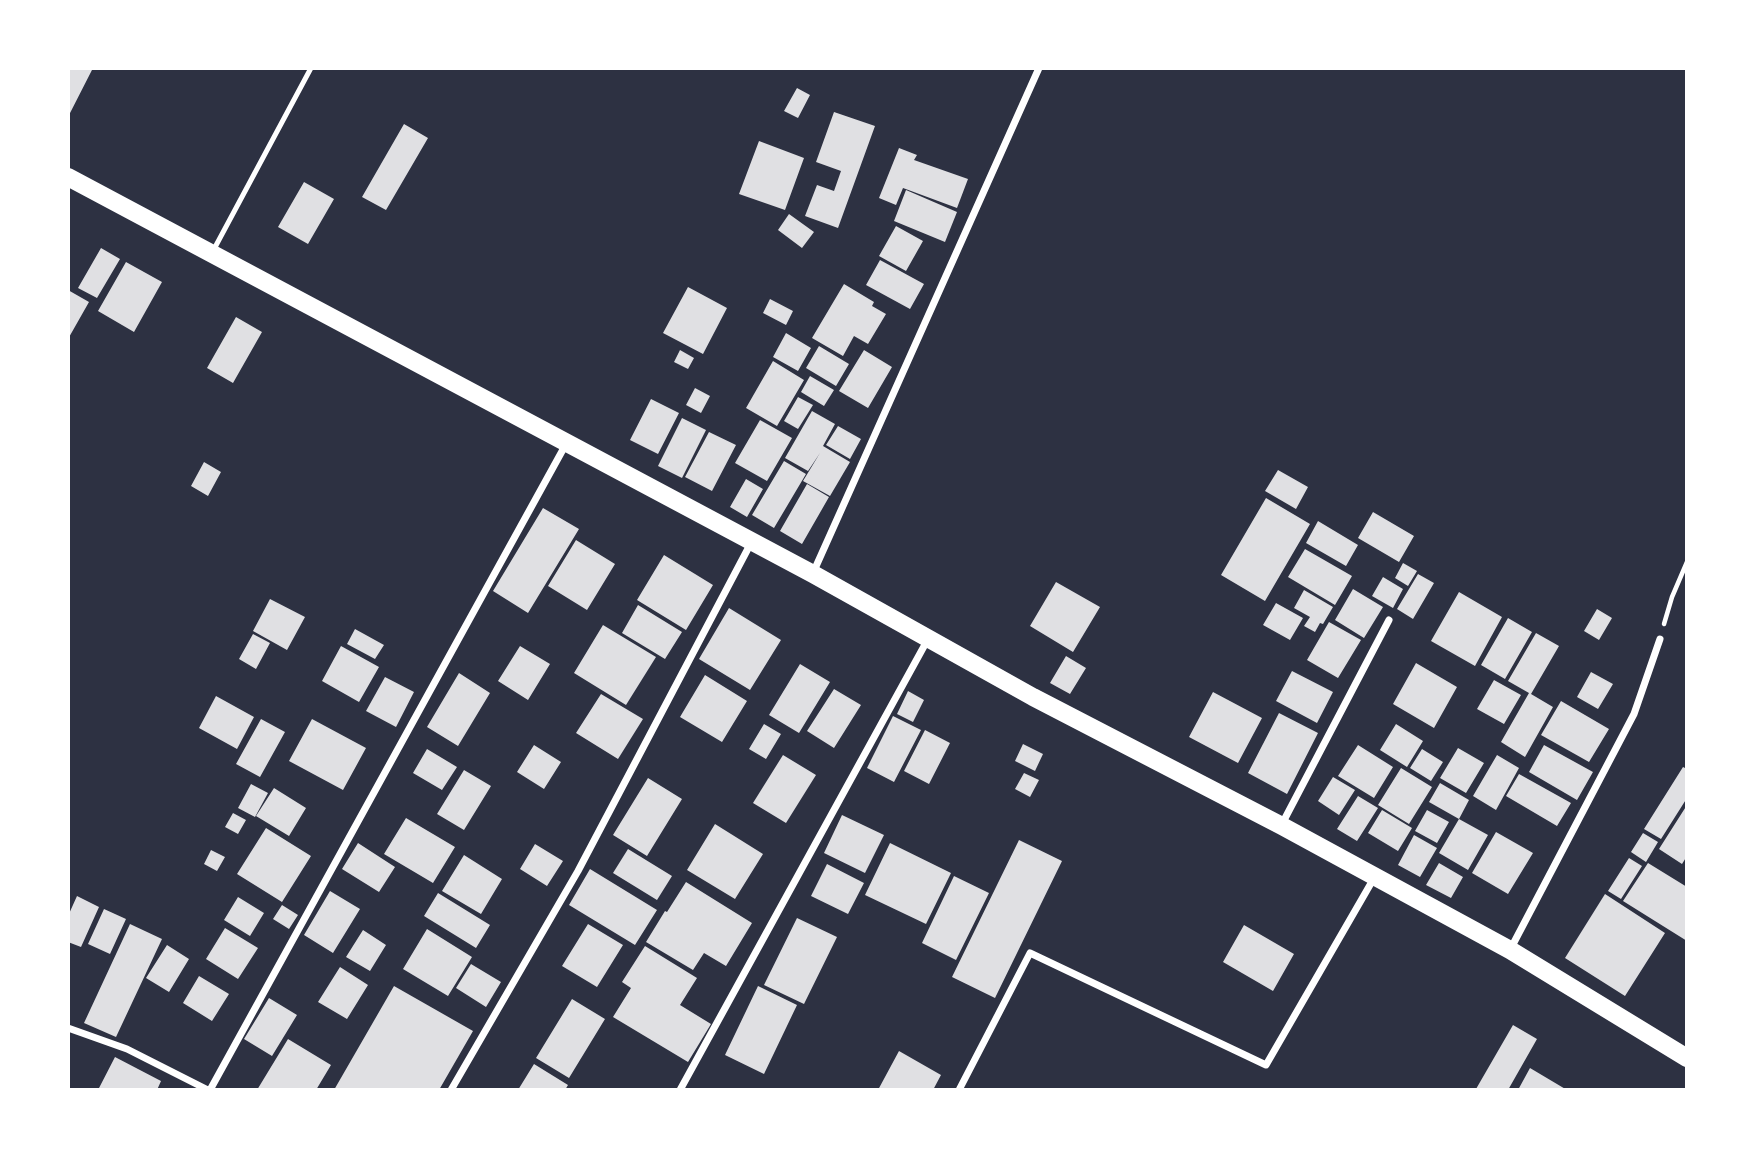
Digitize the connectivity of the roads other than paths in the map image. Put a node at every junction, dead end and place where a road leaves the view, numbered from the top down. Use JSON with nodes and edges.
{"nodes":[{"id":1,"x":311,"y":68,"type":"edge"},
{"id":2,"x":1039,"y":68,"type":"edge"},
{"id":3,"x":68,"y":177,"type":"edge"},
{"id":4,"x":212,"y":254,"type":"junction"},
{"id":5,"x":567,"y":443,"type":"junction"},
{"id":6,"x":752,"y":541,"type":"junction"},
{"id":7,"x":813,"y":573,"type":"junction"},
{"id":8,"x":1389,"y":620,"type":"dead end"},
{"id":9,"x":928,"y":638,"type":"junction"},
{"id":10,"x":1660,"y":639,"type":"road end"},
{"id":11,"x":1282,"y":826,"type":"junction"},
{"id":12,"x":1374,"y":877,"type":"junction"},
{"id":13,"x":1510,"y":950,"type":"junction"},
{"id":14,"x":68,"y":1028,"type":"edge"},
{"id":15,"x":1687,"y":1058,"type":"edge"},
{"id":16,"x":209,"y":1090,"type":"edge"},
{"id":17,"x":452,"y":1090,"type":"edge"},
{"id":18,"x":680,"y":1090,"type":"edge"},
{"id":19,"x":959,"y":1090,"type":"edge"}],
"edges":[{"from":1,"to":4,"type":"lane"},
{"from":2,"to":7,"type":"street"},
{"from":3,"to":4,"type":"main road"},
{"from":4,"to":5,"type":"main road"},
{"from":5,"to":6,"type":"main road"},
{"from":5,"to":16,"type":"street"},
{"from":6,"to":7,"type":"main road"},
{"from":6,"to":17,"type":"street"},
{"from":7,"to":9,"type":"main road"},
{"from":8,"to":11,"type":"street"},
{"from":9,"to":11,"type":"main road"},
{"from":9,"to":18,"type":"street"},
{"from":10,"to":13,"type":"street"},
{"from":11,"to":12,"type":"main road"},
{"from":12,"to":13,"type":"main road"},
{"from":12,"to":19,"type":"street"},
{"from":13,"to":15,"type":"main road"},
{"from":14,"to":16,"type":"street"}]}
